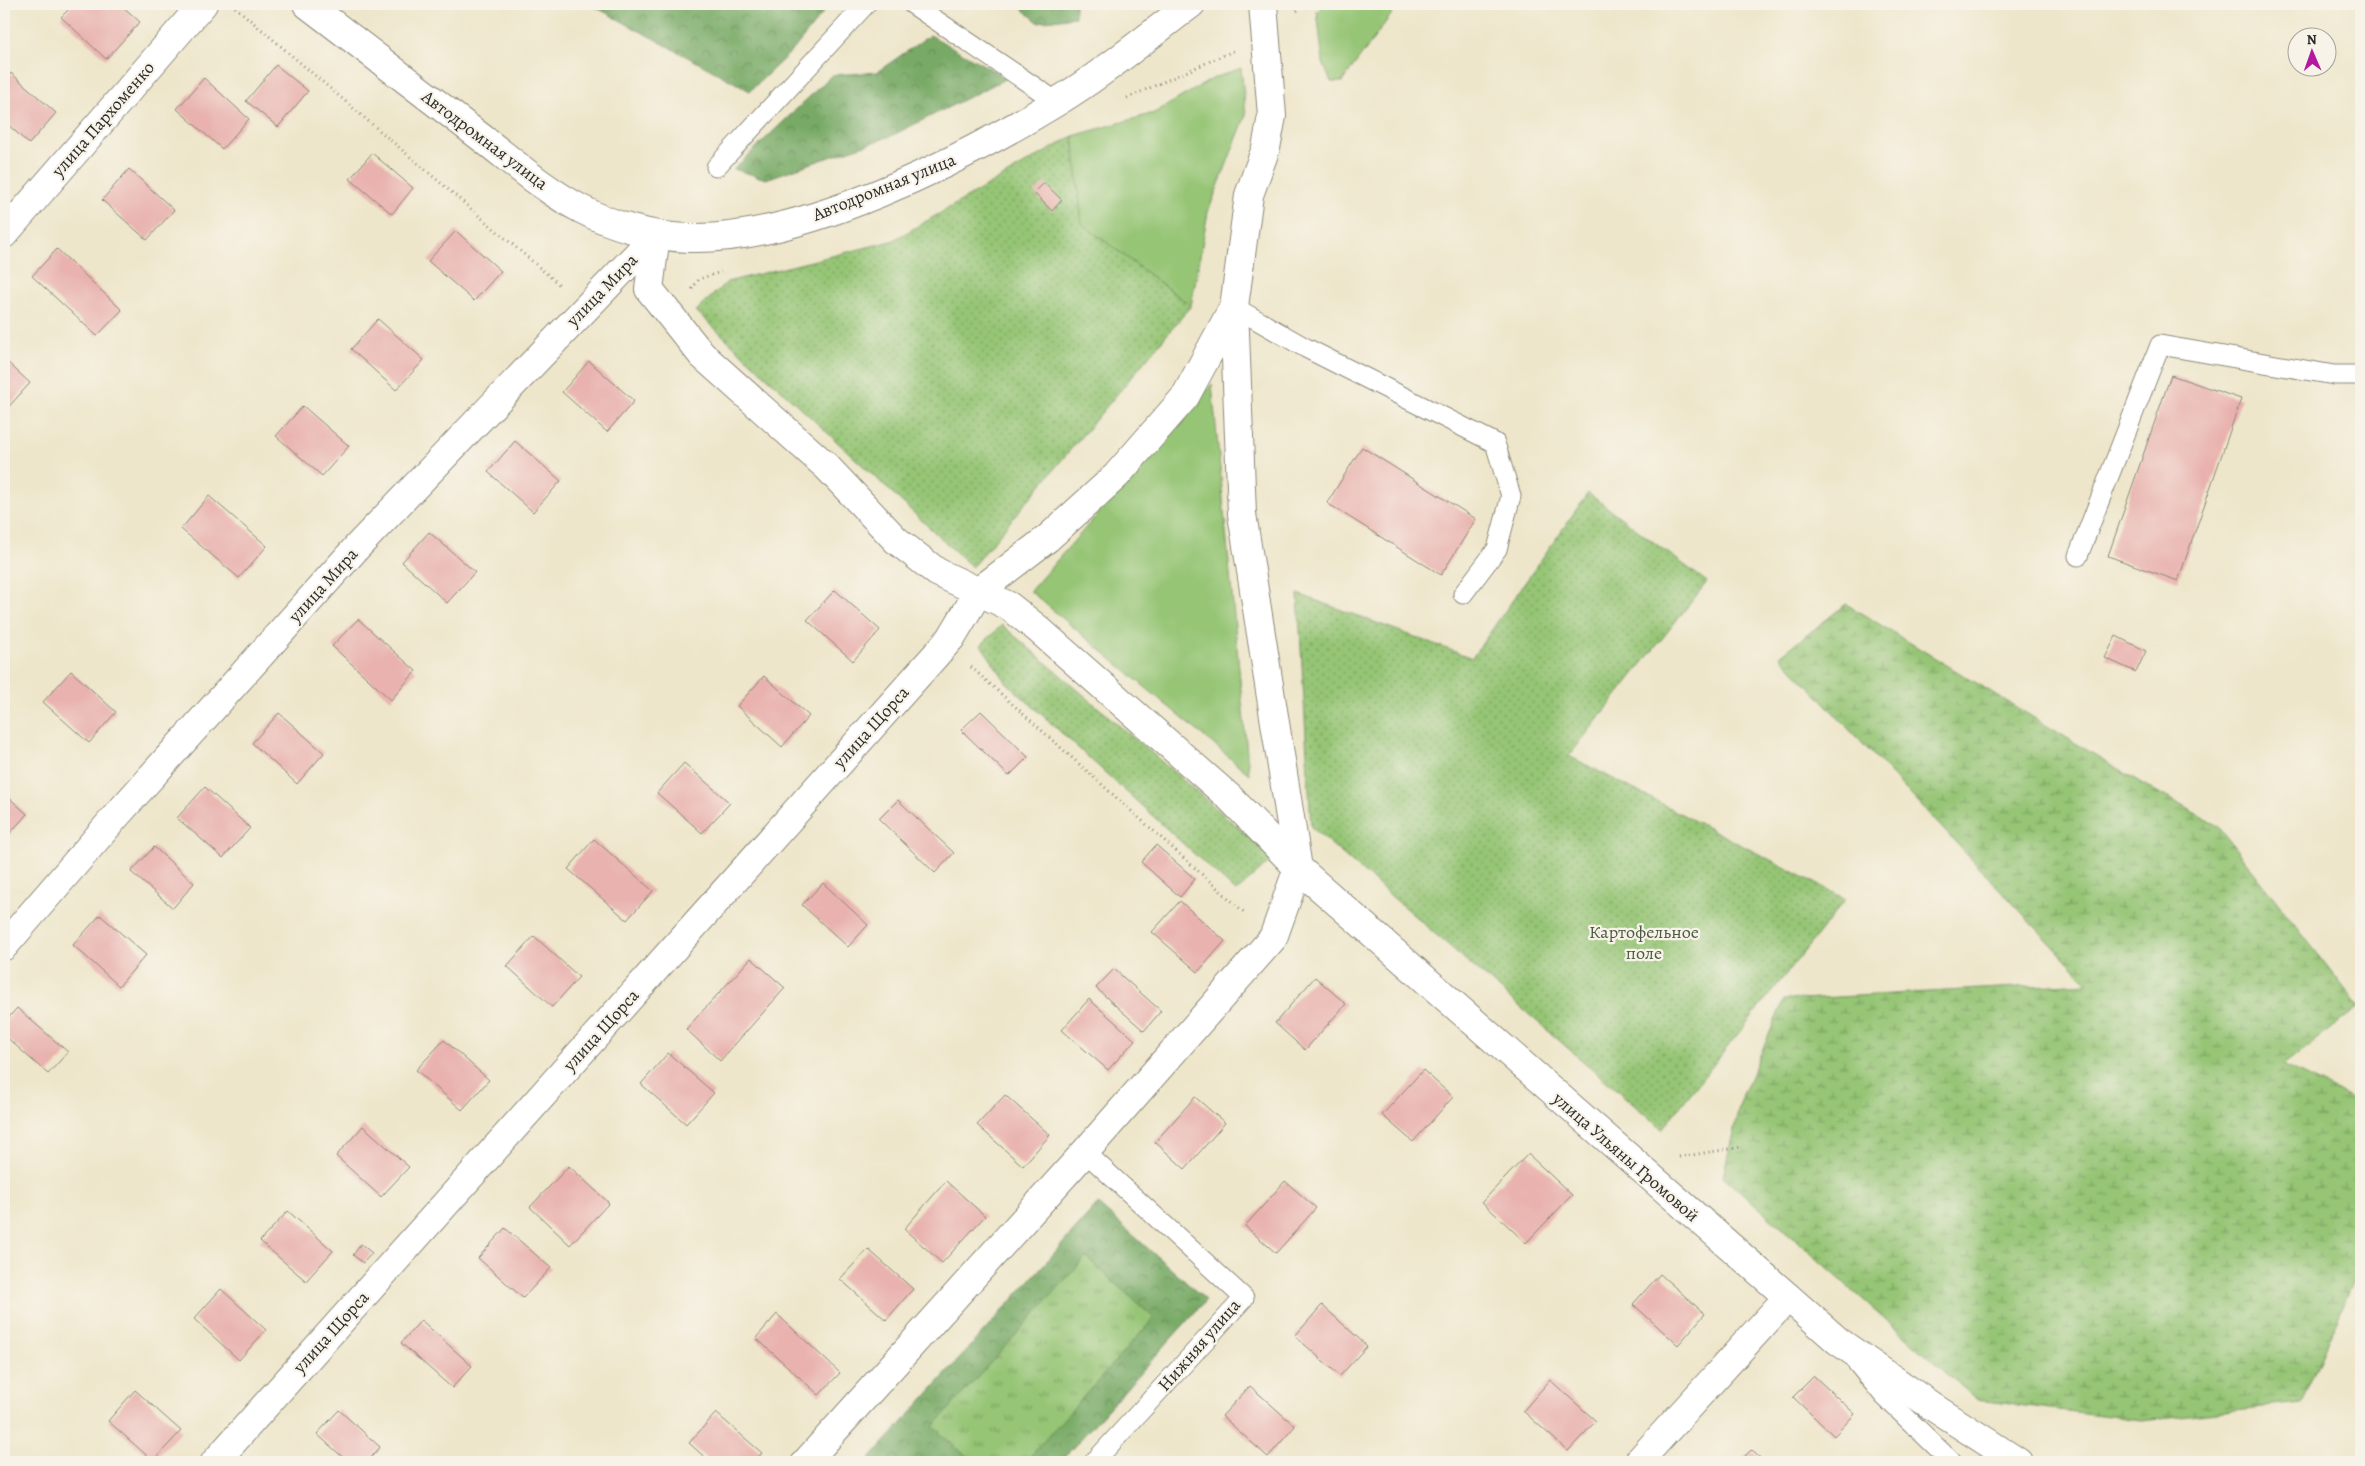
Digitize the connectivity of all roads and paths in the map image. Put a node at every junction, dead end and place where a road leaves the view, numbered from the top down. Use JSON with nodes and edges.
{"nodes":[{"id":1,"x":203,"y":4,"type":"edge"},
{"id":2,"x":307,"y":4,"type":"edge"},
{"id":3,"x":866,"y":4,"type":"edge"},
{"id":4,"x":912,"y":4,"type":"edge"},
{"id":5,"x":1191,"y":4,"type":"edge"},
{"id":6,"x":1264,"y":4,"type":"edge"},
{"id":7,"x":1057,"y":102,"type":"junction"},
{"id":8,"x":716,"y":167,"type":"dead end"},
{"id":9,"x":4,"y":234,"type":"edge"},
{"id":10,"x":656,"y":235,"type":"junction"},
{"id":11,"x":1234,"y":307,"type":"junction"},
{"id":12,"x":2361,"y":375,"type":"edge"},
{"id":13,"x":2078,"y":556,"type":"dead end"},
{"id":14,"x":979,"y":591,"type":"junction"},
{"id":15,"x":1463,"y":594,"type":"dead end"},
{"id":16,"x":951,"y":638,"type":"junction"},
{"id":17,"x":1298,"y":868,"type":"junction"},
{"id":18,"x":1273,"y":938,"type":"junction"},
{"id":19,"x":4,"y":946,"type":"edge"},
{"id":20,"x":1742,"y":1147,"type":"dead end"},
{"id":21,"x":1085,"y":1152,"type":"junction"},
{"id":22,"x":1641,"y":1170,"type":"junction"},
{"id":23,"x":1788,"y":1297,"type":"junction"},
{"id":24,"x":1838,"y":1341,"type":"junction"},
{"id":25,"x":215,"y":1462,"type":"edge"},
{"id":26,"x":806,"y":1462,"type":"edge"},
{"id":27,"x":1094,"y":1462,"type":"edge"},
{"id":28,"x":1638,"y":1462,"type":"edge"},
{"id":29,"x":1952,"y":1462,"type":"edge"},
{"id":30,"x":2018,"y":1462,"type":"edge"}],
"edges":[{"from":1,"to":9,"type":"street","name":"улица Пархоменко"},
{"from":2,"to":10,"type":"street","name":"Автодромная улица"},
{"from":3,"to":8,"type":"lane"},
{"from":4,"to":7,"type":"lane"},
{"from":5,"to":7,"type":"street","name":"Автодромная улица"},
{"from":6,"to":11,"type":"street"},
{"from":7,"to":10,"type":"street","name":"Автодромная улица"},
{"from":10,"to":14,"type":"street","name":"улица Ульяны Громовой"},
{"from":10,"to":19,"type":"street","name":"улица Мира"},
{"from":11,"to":14,"type":"street"},
{"from":11,"to":15,"type":"lane"},
{"from":11,"to":17,"type":"street"},
{"from":12,"to":13,"type":"lane"},
{"from":14,"to":16,"type":"street","name":"улица Щорса"},
{"from":14,"to":17,"type":"street","name":"улица Ульяны Громовой"},
{"from":16,"to":18,"type":"path"},
{"from":16,"to":25,"type":"street","name":"улица Щорса"},
{"from":17,"to":18,"type":"street"},
{"from":17,"to":22,"type":"street","name":"улица Ульяны Громовой"},
{"from":18,"to":21,"type":"street"},
{"from":20,"to":22,"type":"path"},
{"from":21,"to":26,"type":"street"},
{"from":21,"to":27,"type":"lane","name":"Нижняя улица"},
{"from":22,"to":23,"type":"street","name":"улица Ульяны Громовой"},
{"from":23,"to":24,"type":"street","name":"улица Ульяны Громовой"},
{"from":23,"to":28,"type":"street"},
{"from":24,"to":29,"type":"lane"},
{"from":24,"to":30,"type":"street","name":"улица Ульяны Громовой"}]}
